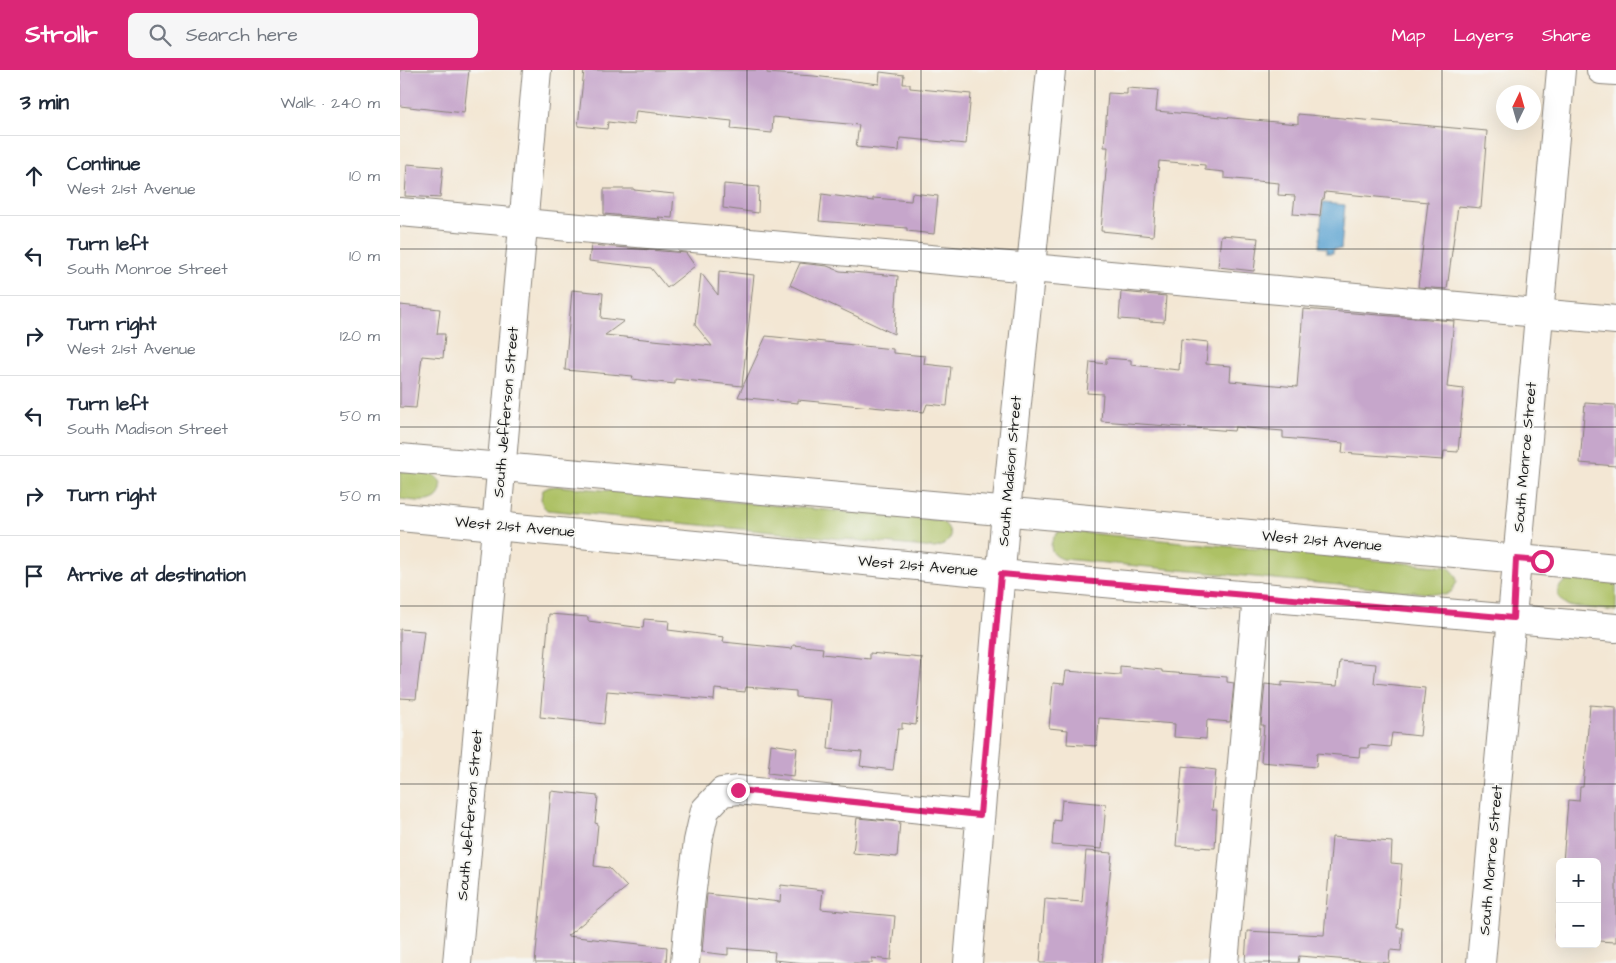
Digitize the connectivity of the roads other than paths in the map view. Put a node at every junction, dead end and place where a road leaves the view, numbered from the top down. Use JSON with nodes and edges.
{"nodes":[{"id":1,"x":537,"y":70,"type":"edge"},
{"id":2,"x":1051,"y":70,"type":"edge"},
{"id":3,"x":1561,"y":70,"type":"edge"},
{"id":4,"x":1601,"y":70,"type":"edge"},
{"id":5,"x":1616,"y":71,"type":"edge"},
{"id":6,"x":400,"y":212,"type":"edge"},
{"id":7,"x":523,"y":223,"type":"junction"},
{"id":8,"x":1031,"y":268,"type":"junction"},
{"id":9,"x":1539,"y":313,"type":"junction"},
{"id":10,"x":1616,"y":320,"type":"edge"},
{"id":11,"x":400,"y":458,"type":"edge"},
{"id":12,"x":501,"y":467,"type":"junction"},
{"id":13,"x":1006,"y":511,"type":"junction"},
{"id":14,"x":400,"y":517,"type":"edge"},
{"id":15,"x":495,"y":526,"type":"junction"},
{"id":16,"x":1516,"y":559,"type":"junction"},
{"id":17,"x":1616,"y":568,"type":"edge"},
{"id":18,"x":1001,"y":574,"type":"junction"},
{"id":19,"x":1257,"y":596,"type":"junction"},
{"id":20,"x":1513,"y":618,"type":"junction"},
{"id":21,"x":1616,"y":628,"type":"edge"},
{"id":22,"x":980,"y":815,"type":"junction"},
{"id":23,"x":457,"y":963,"type":"edge"},
{"id":24,"x":685,"y":963,"type":"edge"},
{"id":25,"x":968,"y":963,"type":"edge"},
{"id":26,"x":1224,"y":963,"type":"edge"},
{"id":27,"x":1481,"y":963,"type":"edge"}],
"edges":[{"from":1,"to":7,"type":"street","name":"South Jefferson Street"},
{"from":2,"to":8,"type":"street","name":"South Madison Street"},
{"from":3,"to":9,"type":"street","name":"South Monroe Street"},
{"from":4,"to":5,"type":"street"},
{"from":6,"to":7,"type":"street"},
{"from":7,"to":8,"type":"street"},
{"from":7,"to":12,"type":"street","name":"South Jefferson Street"},
{"from":8,"to":9,"type":"street"},
{"from":8,"to":13,"type":"street","name":"South Madison Street"},
{"from":9,"to":10,"type":"street"},
{"from":9,"to":16,"type":"street","name":"South Monroe Street"},
{"from":11,"to":12,"type":"street","name":"West 21st Avenue"},
{"from":12,"to":13,"type":"street","name":"West 21st Avenue"},
{"from":12,"to":15,"type":"street","name":"South Jefferson Street"},
{"from":13,"to":16,"type":"street","name":"West 21st Avenue"},
{"from":13,"to":18,"type":"street","name":"South Madison Street"},
{"from":14,"to":15,"type":"street","name":"West 21st Avenue"},
{"from":15,"to":18,"type":"street","name":"West 21st Avenue"},
{"from":15,"to":23,"type":"street","name":"South Jefferson Street"},
{"from":16,"to":17,"type":"street","name":"West 21st Avenue"},
{"from":16,"to":20,"type":"street","name":"South Monroe Street"},
{"from":18,"to":19,"type":"street","name":"West 21st Avenue"},
{"from":18,"to":22,"type":"street","name":"South Madison Street"},
{"from":19,"to":20,"type":"street","name":"West 21st Avenue"},
{"from":19,"to":26,"type":"street"},
{"from":20,"to":21,"type":"street","name":"West 21st Avenue"},
{"from":20,"to":27,"type":"street","name":"South Monroe Street"},
{"from":22,"to":24,"type":"street"},
{"from":22,"to":25,"type":"street","name":"South Madison Street"}]}
